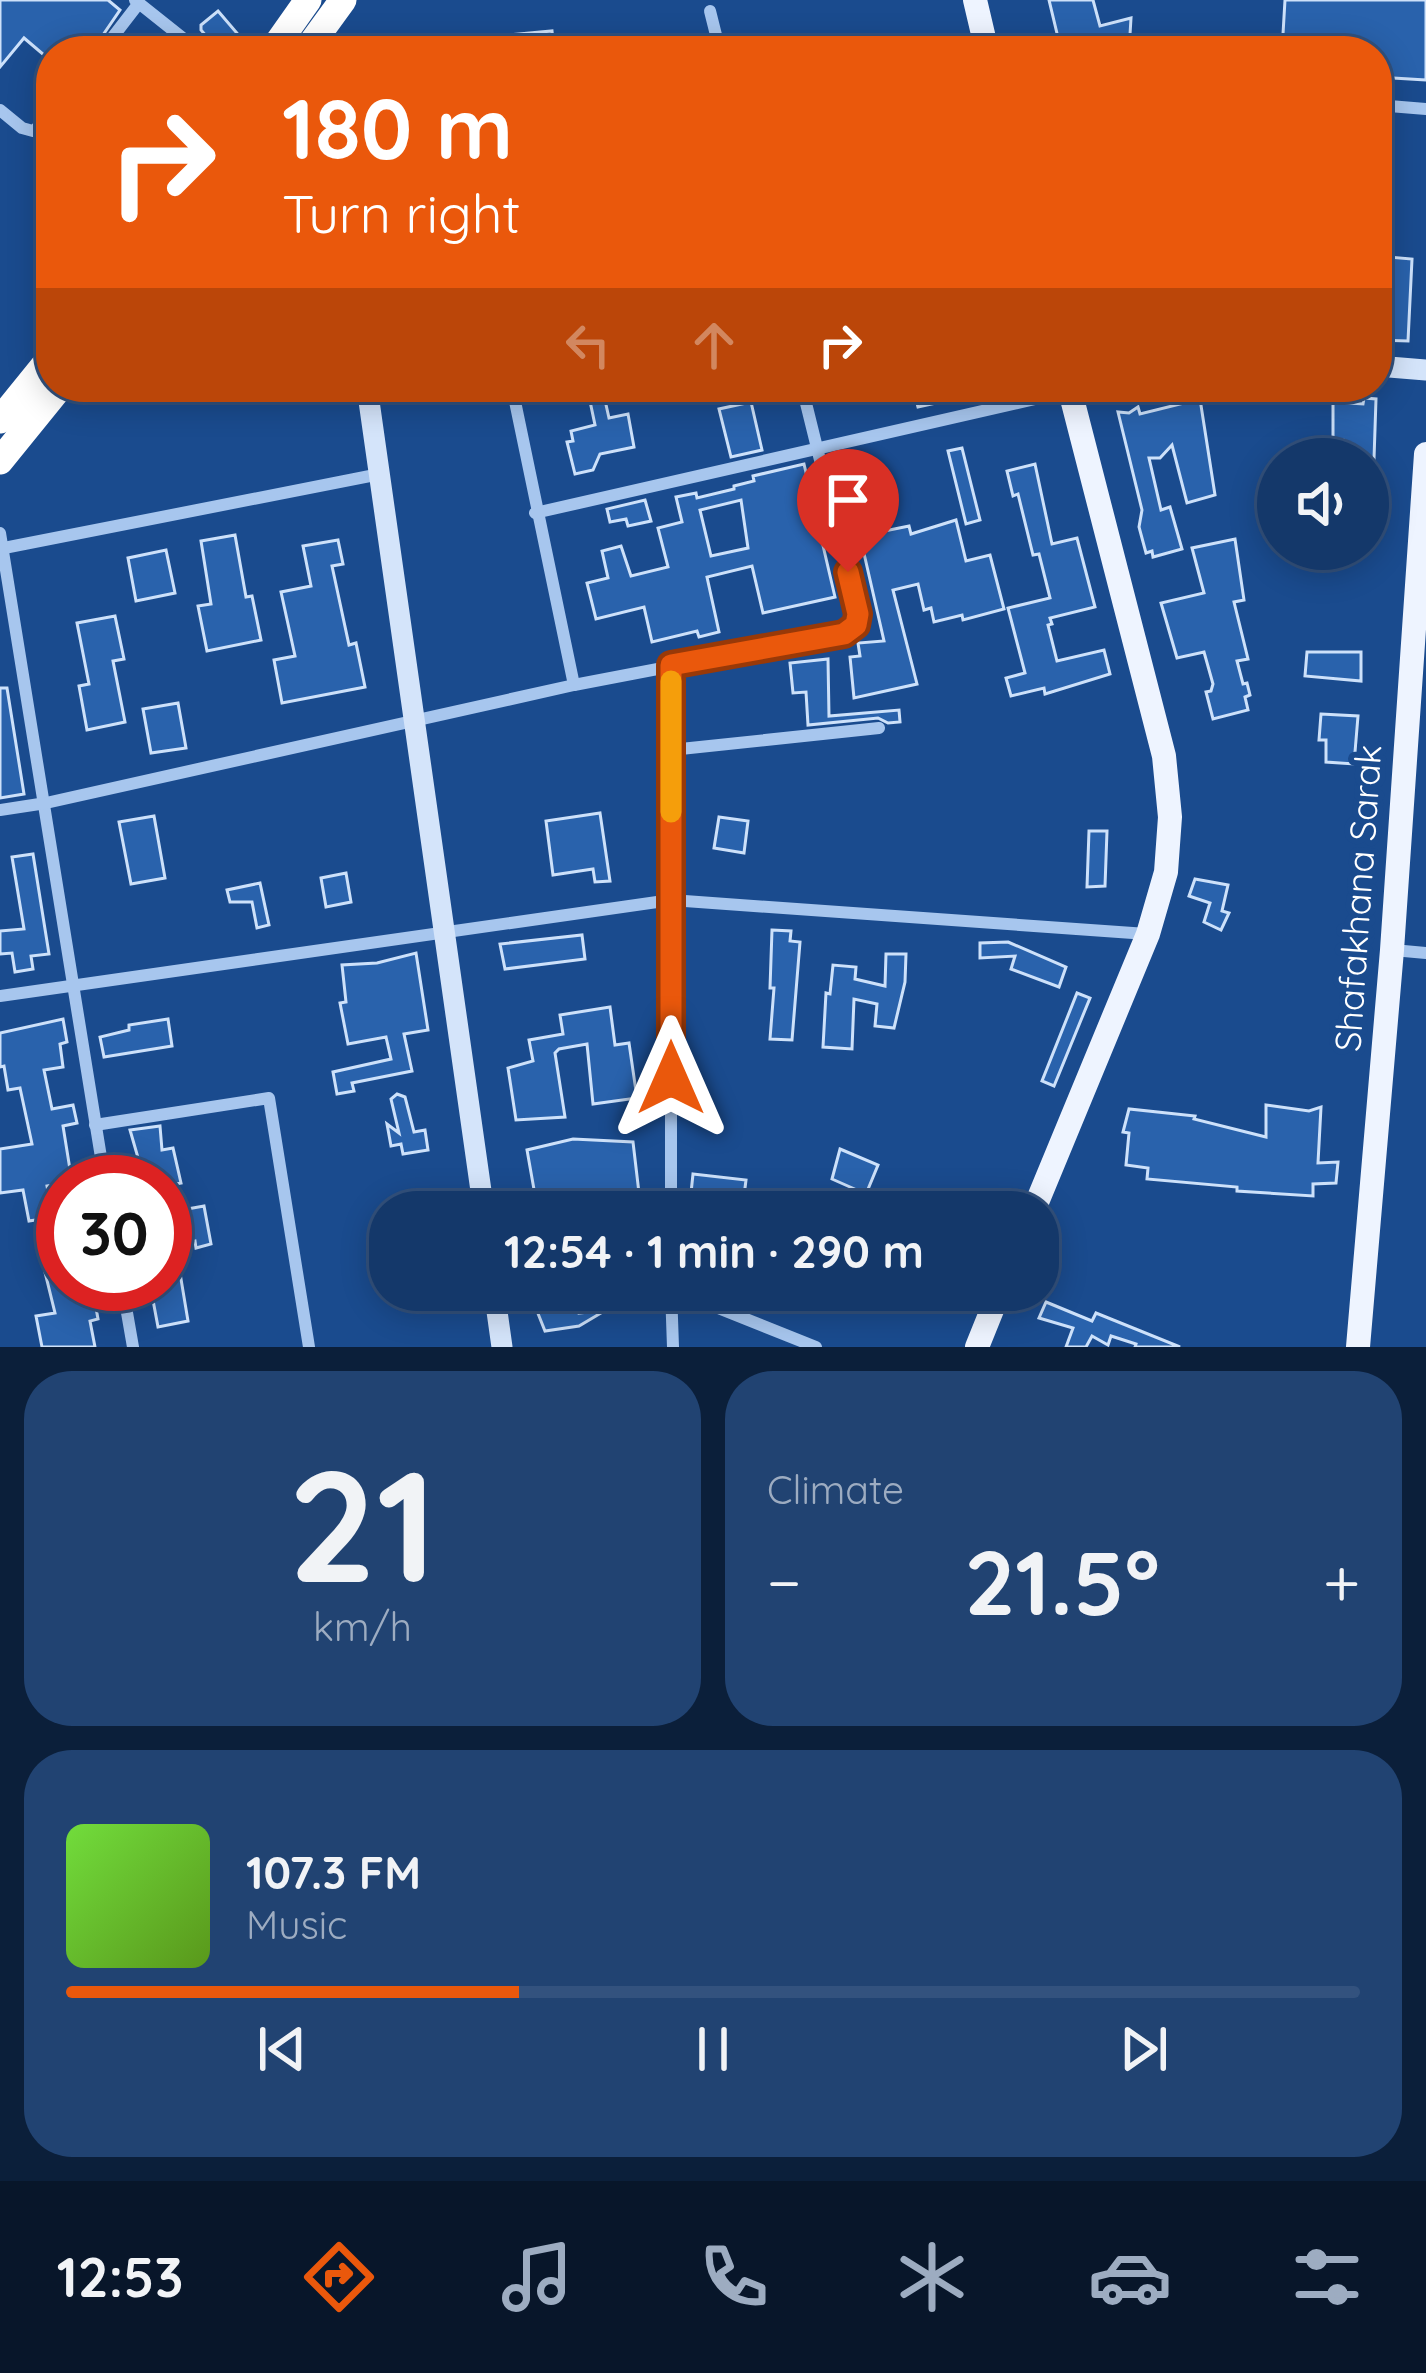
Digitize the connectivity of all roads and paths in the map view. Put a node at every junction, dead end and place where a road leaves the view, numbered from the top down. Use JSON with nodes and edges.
{"nodes":[{"id":1,"x":308,"y":0,"type":"edge"},
{"id":2,"x":343,"y":0,"type":"edge"},
{"id":3,"x":975,"y":0,"type":"edge"},
{"id":4,"x":137,"y":2,"type":"edge"},
{"id":5,"x":710,"y":11,"type":"dead end"},
{"id":6,"x":113,"y":36,"type":"edge"},
{"id":7,"x":180,"y":36,"type":"edge"},
{"id":8,"x":293,"y":36,"type":"edge"},
{"id":9,"x":302,"y":36,"type":"edge"},
{"id":10,"x":716,"y":36,"type":"edge"},
{"id":11,"x":983,"y":36,"type":"edge"},
{"id":12,"x":1392,"y":106,"type":"edge"},
{"id":13,"x":1426,"y":109,"type":"edge"},
{"id":14,"x":0,"y":110,"type":"edge"},
{"id":15,"x":36,"y":128,"type":"edge"},
{"id":16,"x":1392,"y":367,"type":"edge"},
{"id":17,"x":1426,"y":370,"type":"edge"},
{"id":18,"x":36,"y":376,"type":"edge"},
{"id":19,"x":48,"y":402,"type":"edge"},
{"id":20,"x":369,"y":402,"type":"edge"},
{"id":21,"x":515,"y":402,"type":"edge"},
{"id":22,"x":806,"y":402,"type":"edge"},
{"id":23,"x":1013,"y":402,"type":"edge"},
{"id":24,"x":1072,"y":402,"type":"edge"},
{"id":25,"x":0,"y":420,"type":"edge"},
{"id":26,"x":818,"y":447,"type":"junction"},
{"id":27,"x":1426,"y":454,"type":"edge"},
{"id":28,"x":0,"y":461,"type":"edge"},
{"id":29,"x":381,"y":474,"type":"junction"},
{"id":30,"x":535,"y":513,"type":"junction"},
{"id":31,"x":0,"y":533,"type":"edge"},
{"id":32,"x":4,"y":548,"type":"junction"},
{"id":33,"x":671,"y":665,"type":"junction"},
{"id":34,"x":574,"y":685,"type":"junction"},
{"id":35,"x":416,"y":720,"type":"junction"},
{"id":36,"x":878,"y":728,"type":"dead end"},
{"id":37,"x":671,"y":750,"type":"junction"},
{"id":38,"x":46,"y":803,"type":"junction"},
{"id":39,"x":0,"y":810,"type":"edge"},
{"id":40,"x":670,"y":900,"type":"junction"},
{"id":41,"x":446,"y":929,"type":"junction"},
{"id":42,"x":1148,"y":934,"type":"junction"},
{"id":43,"x":1392,"y":950,"type":"junction"},
{"id":44,"x":1426,"y":953,"type":"edge"},
{"id":45,"x":75,"y":984,"type":"junction"},
{"id":46,"x":0,"y":996,"type":"edge"},
{"id":47,"x":95,"y":1125,"type":"junction"},
{"id":48,"x":100,"y":1155,"type":"edge"},
{"id":49,"x":481,"y":1191,"type":"edge"},
{"id":50,"x":671,"y":1191,"type":"edge"},
{"id":51,"x":1042,"y":1191,"type":"edge"},
{"id":52,"x":127,"y":1311,"type":"edge"},
{"id":53,"x":497,"y":1311,"type":"edge"},
{"id":54,"x":672,"y":1311,"type":"edge"},
{"id":55,"x":725,"y":1311,"type":"edge"},
{"id":56,"x":991,"y":1311,"type":"edge"},
{"id":57,"x":133,"y":1347,"type":"edge"},
{"id":58,"x":309,"y":1347,"type":"edge"},
{"id":59,"x":502,"y":1347,"type":"edge"},
{"id":60,"x":673,"y":1347,"type":"edge"},
{"id":61,"x":816,"y":1347,"type":"edge"},
{"id":62,"x":976,"y":1347,"type":"edge"},
{"id":63,"x":1358,"y":1347,"type":"edge"}],
"edges":[{"from":1,"to":8,"type":"highway"},
{"from":2,"to":9,"type":"highway"},
{"from":3,"to":11,"type":"main road"},
{"from":4,"to":6,"type":"street"},
{"from":4,"to":7,"type":"street"},
{"from":5,"to":10,"type":"street"},
{"from":12,"to":13,"type":"street"},
{"from":14,"to":15,"type":"street"},
{"from":16,"to":17,"type":"street"},
{"from":18,"to":25,"type":"highway"},
{"from":19,"to":28,"type":"highway"},
{"from":20,"to":29,"type":"street"},
{"from":21,"to":30,"type":"street"},
{"from":22,"to":26,"type":"street"},
{"from":23,"to":26,"type":"street"},
{"from":24,"to":42,"type":"main road"},
{"from":26,"to":30,"type":"street"},
{"from":26,"to":33,"type":"street"},
{"from":27,"to":43,"type":"main road","name":"Shafakhana Sarak"},
{"from":29,"to":32,"type":"street"},
{"from":29,"to":35,"type":"street"},
{"from":30,"to":34,"type":"street"},
{"from":31,"to":32,"type":"street"},
{"from":32,"to":38,"type":"street"},
{"from":33,"to":34,"type":"street"},
{"from":33,"to":37,"type":"street"},
{"from":34,"to":35,"type":"street"},
{"from":35,"to":38,"type":"street"},
{"from":35,"to":41,"type":"street"},
{"from":36,"to":37,"type":"street"},
{"from":37,"to":40,"type":"street"},
{"from":38,"to":39,"type":"street"},
{"from":38,"to":45,"type":"street"},
{"from":40,"to":41,"type":"street"},
{"from":40,"to":42,"type":"street"},
{"from":40,"to":50,"type":"street"},
{"from":41,"to":45,"type":"street"},
{"from":41,"to":49,"type":"street"},
{"from":42,"to":51,"type":"main road"},
{"from":43,"to":44,"type":"street"},
{"from":43,"to":63,"type":"main road","name":"Shafakhana Sarak"},
{"from":45,"to":46,"type":"street"},
{"from":45,"to":47,"type":"street"},
{"from":47,"to":48,"type":"street"},
{"from":47,"to":58,"type":"street"},
{"from":52,"to":57,"type":"street"},
{"from":53,"to":59,"type":"street"},
{"from":54,"to":60,"type":"street"},
{"from":55,"to":61,"type":"street"},
{"from":56,"to":62,"type":"main road"}]}
